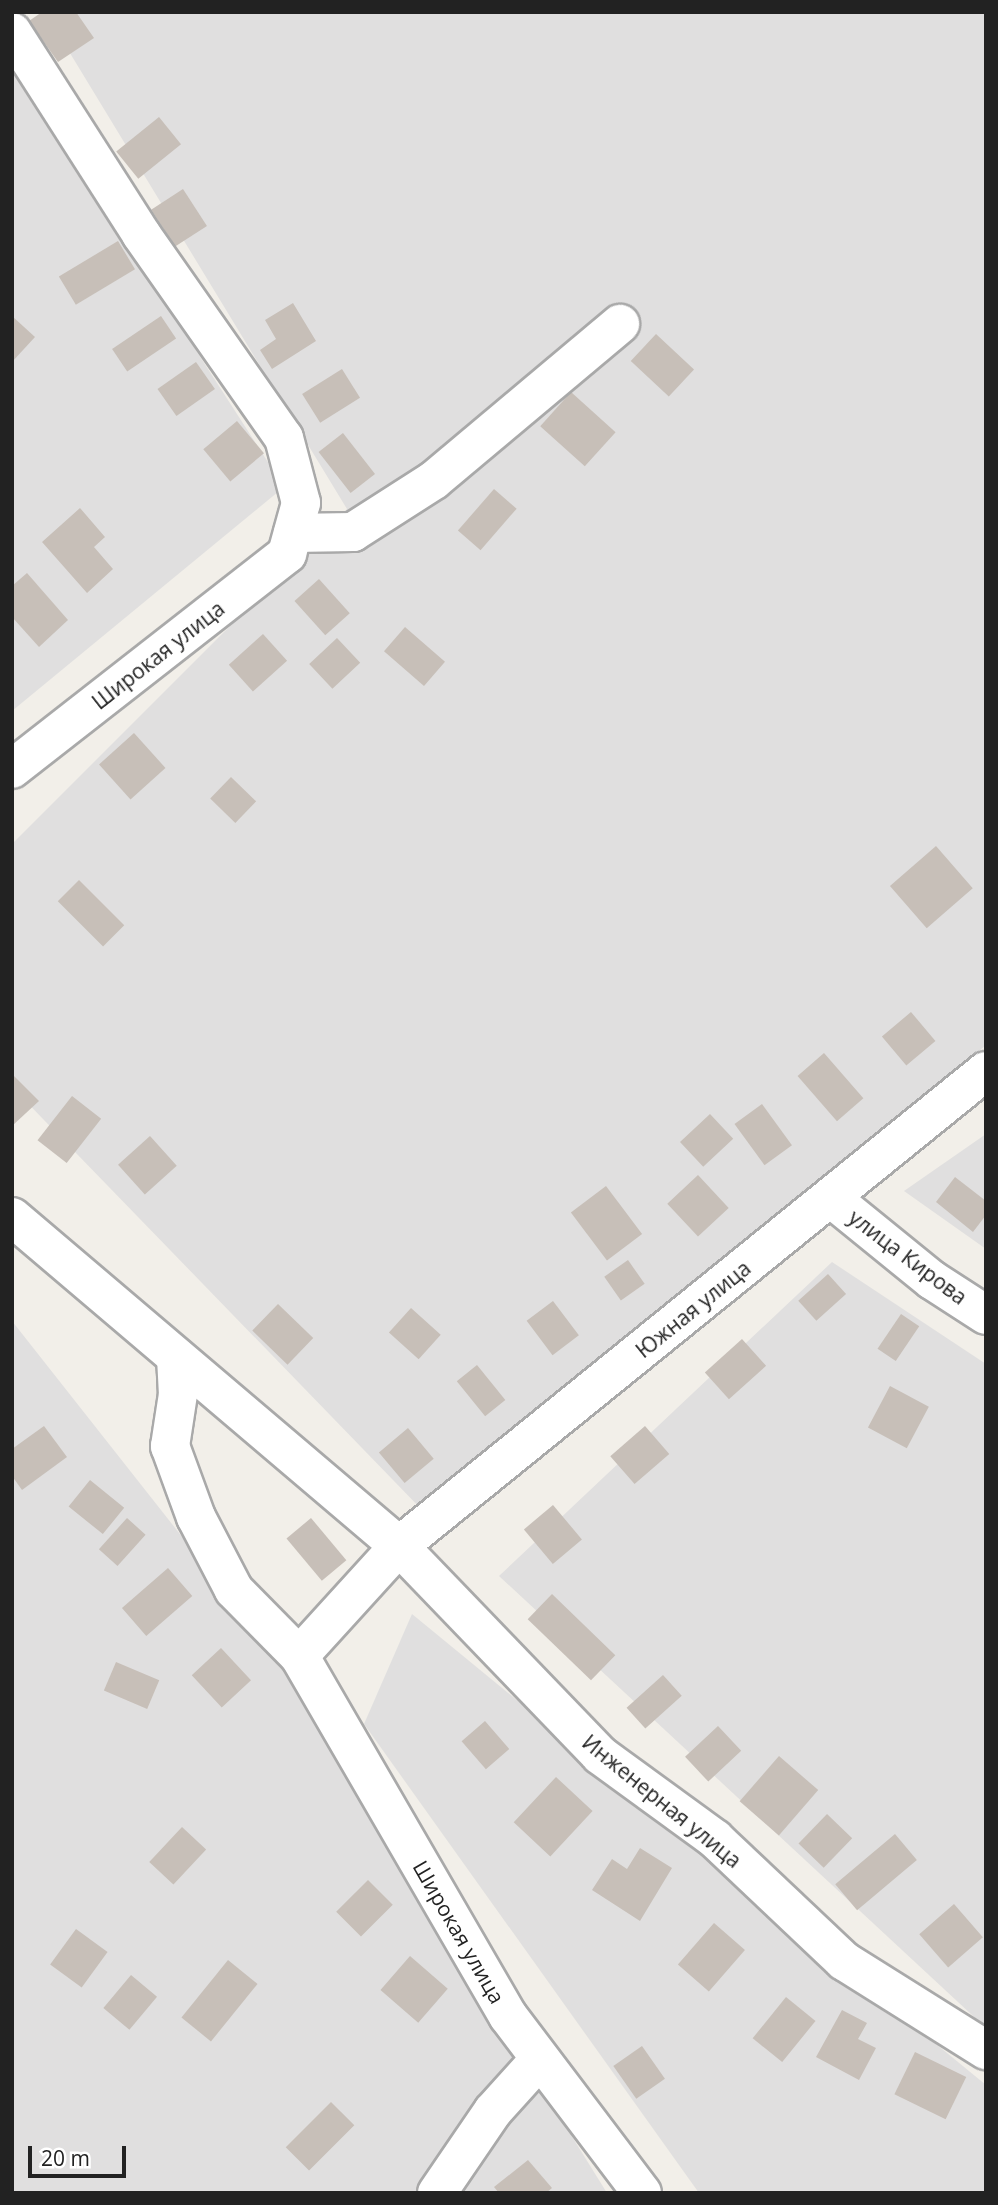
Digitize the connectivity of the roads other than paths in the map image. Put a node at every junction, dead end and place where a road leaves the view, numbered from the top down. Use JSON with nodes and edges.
{"nodes":[{"id":1,"x":12,"y":32,"type":"edge"},
{"id":2,"x":620,"y":324,"type":"dead end"},
{"id":3,"x":293,"y":533,"type":"junction"},
{"id":4,"x":12,"y":769,"type":"edge"},
{"id":5,"x":986,"y":1071,"type":"edge"},
{"id":6,"x":831,"y":1198,"type":"junction"},
{"id":7,"x":12,"y":1217,"type":"edge"},
{"id":8,"x":986,"y":1315,"type":"edge"},
{"id":9,"x":176,"y":1357,"type":"junction"},
{"id":10,"x":398,"y":1546,"type":"junction"},
{"id":11,"x":299,"y":1656,"type":"junction"},
{"id":12,"x":986,"y":2050,"type":"edge"},
{"id":13,"x":540,"y":2059,"type":"junction"},
{"id":14,"x":437,"y":2193,"type":"edge"},
{"id":15,"x":642,"y":2193,"type":"edge"}],
"edges":[{"from":1,"to":3,"type":"street","name":"Широкая улица"},
{"from":2,"to":3,"type":"street"},
{"from":3,"to":4,"type":"street","name":"Широкая улица"},
{"from":5,"to":6,"type":"street","name":"Южная улица"},
{"from":6,"to":8,"type":"street","name":"улица Кирова"},
{"from":6,"to":10,"type":"street","name":"Южная улица"},
{"from":7,"to":9,"type":"street"},
{"from":9,"to":10,"type":"street"},
{"from":9,"to":11,"type":"street","name":"Широкая улица"},
{"from":10,"to":11,"type":"street"},
{"from":10,"to":12,"type":"street","name":"Инженерная улица"},
{"from":11,"to":13,"type":"street","name":"Широкая улица"},
{"from":13,"to":14,"type":"street"},
{"from":13,"to":15,"type":"street","name":"Широкая улица"}]}
